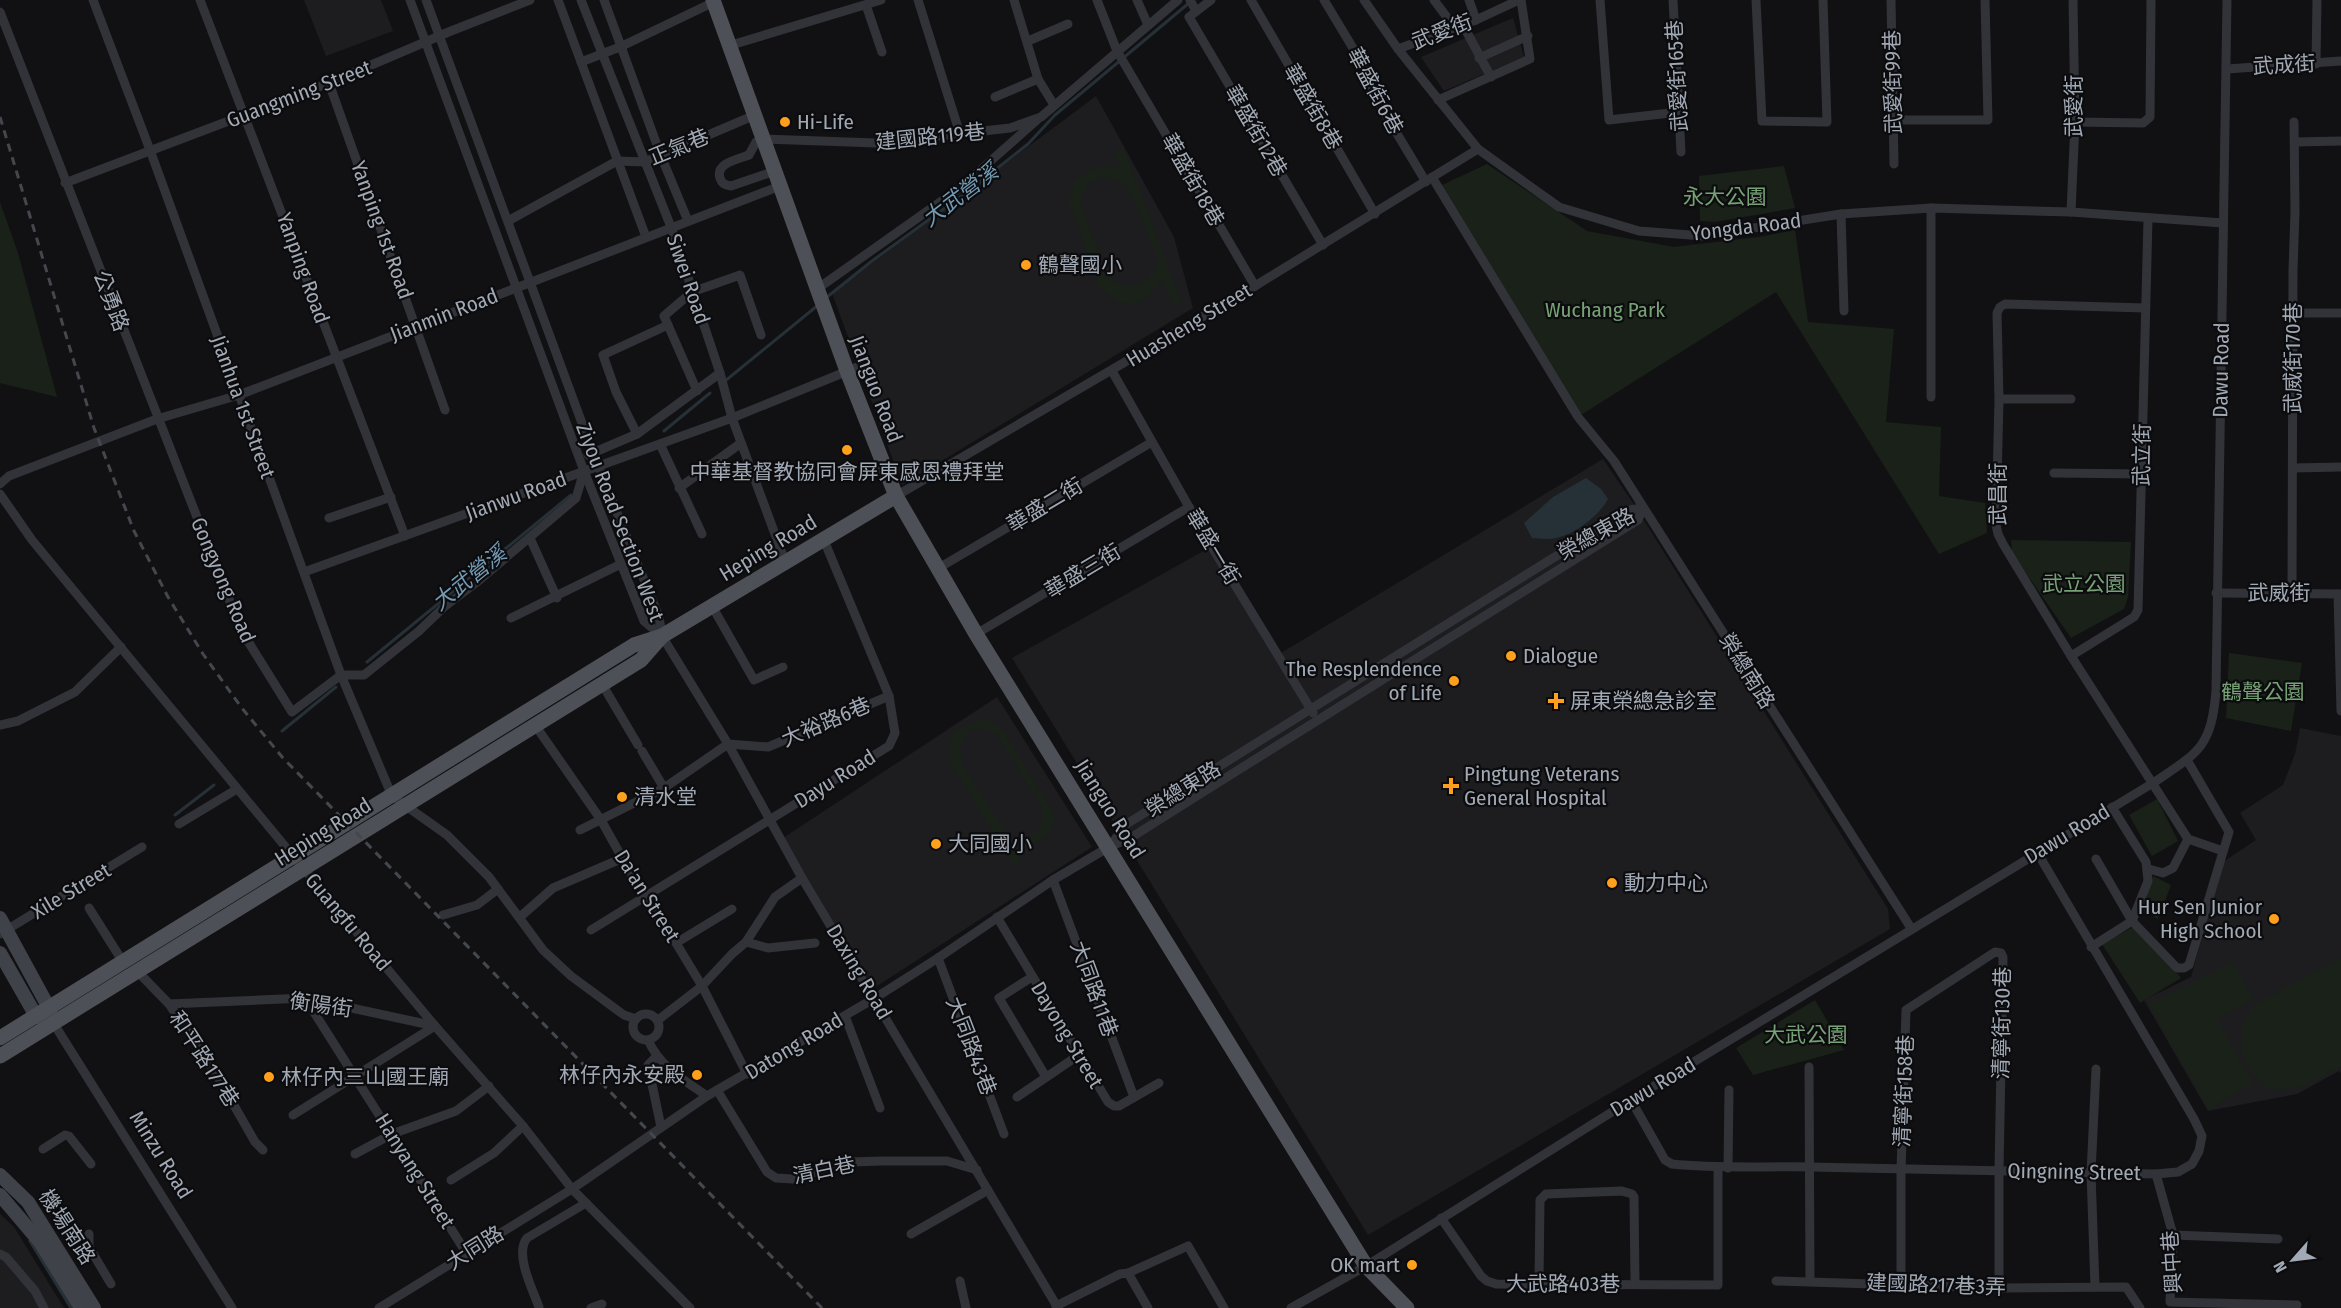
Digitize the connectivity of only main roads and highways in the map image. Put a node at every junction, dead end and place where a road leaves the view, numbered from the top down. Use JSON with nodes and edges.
{"nodes":[{"id":1,"x":713,"y":1,"type":"edge"},
{"id":2,"x":896,"y":496,"type":"junction"},
{"id":3,"x":662,"y":636,"type":"junction"},
{"id":4,"x":0,"y":1038,"type":"edge"},
{"id":5,"x":0,"y":1056,"type":"edge"},
{"id":6,"x":1407,"y":1308,"type":"edge"}],
"edges":[{"from":1,"to":2,"type":"main road","name":"Jianguo Road"},
{"from":2,"to":3,"type":"main road","name":"Heping Road"},
{"from":2,"to":6,"type":"main road","name":"Jianguo Road"},
{"from":3,"to":4,"type":"main road","name":"Heping Road"},
{"from":3,"to":5,"type":"main road","name":"Heping Road"}]}
